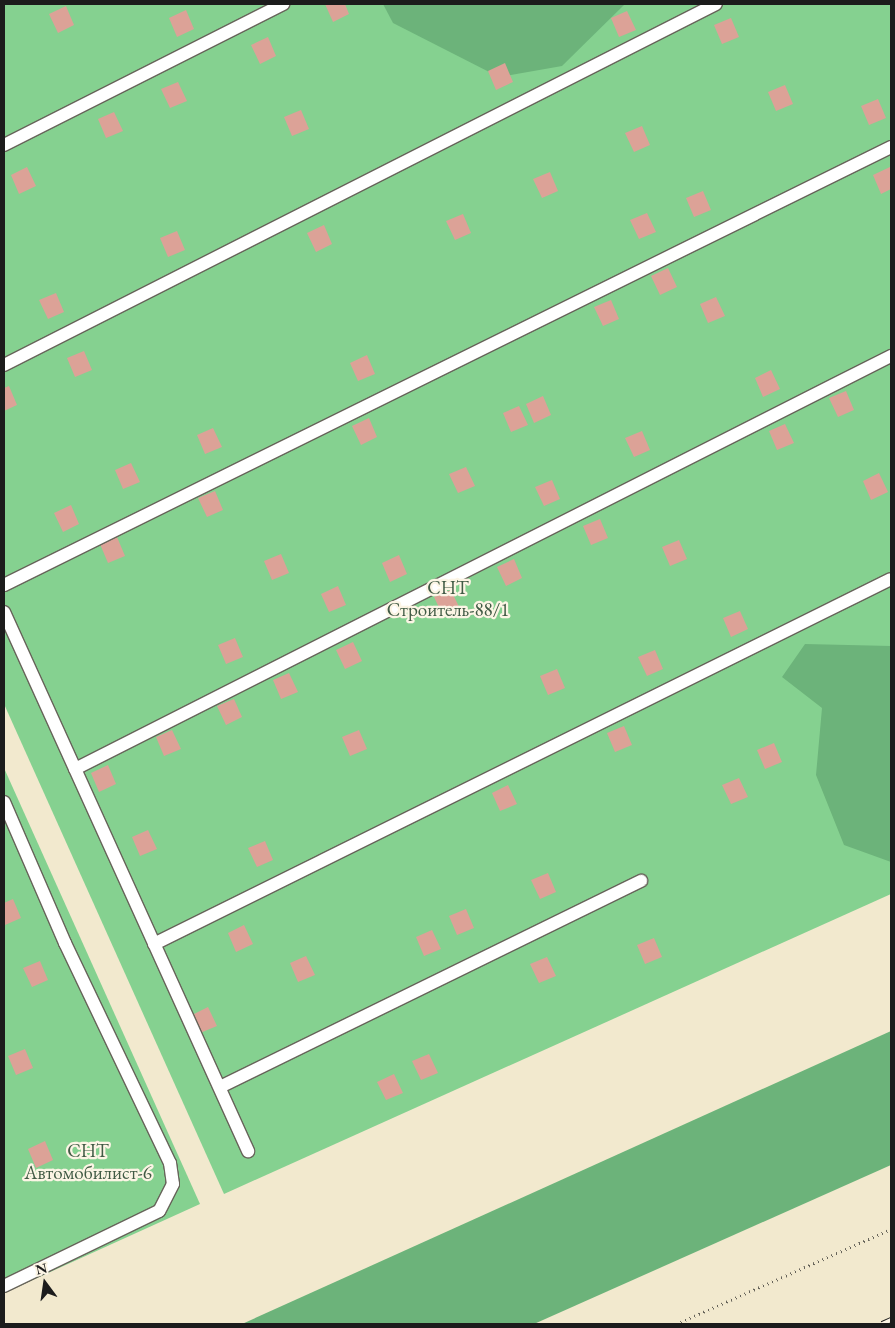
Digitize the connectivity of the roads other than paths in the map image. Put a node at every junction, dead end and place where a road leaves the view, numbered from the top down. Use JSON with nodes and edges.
{"nodes":[{"id":1,"x":283,"y":4,"type":"edge"},
{"id":2,"x":716,"y":4,"type":"edge"},
{"id":3,"x":4,"y":145,"type":"edge"},
{"id":4,"x":891,"y":147,"type":"edge"},
{"id":5,"x":891,"y":356,"type":"edge"},
{"id":6,"x":4,"y":365,"type":"edge"},
{"id":7,"x":891,"y":579,"type":"edge"},
{"id":8,"x":4,"y":585,"type":"edge"},
{"id":9,"x":4,"y":612,"type":"edge"},
{"id":10,"x":75,"y":769,"type":"junction"},
{"id":11,"x":4,"y":802,"type":"edge"},
{"id":12,"x":640,"y":881,"type":"dead end"},
{"id":13,"x":154,"y":944,"type":"junction"},
{"id":14,"x":220,"y":1087,"type":"junction"},
{"id":15,"x":248,"y":1151,"type":"dead end"},
{"id":16,"x":4,"y":1284,"type":"edge"}],
"edges":[{"from":1,"to":3,"type":"lane"},
{"from":2,"to":6,"type":"lane"},
{"from":4,"to":8,"type":"lane"},
{"from":5,"to":10,"type":"lane"},
{"from":7,"to":13,"type":"lane"},
{"from":9,"to":10,"type":"lane"},
{"from":10,"to":13,"type":"lane"},
{"from":11,"to":16,"type":"lane"},
{"from":12,"to":14,"type":"lane"},
{"from":13,"to":14,"type":"lane"},
{"from":14,"to":15,"type":"lane"}]}
